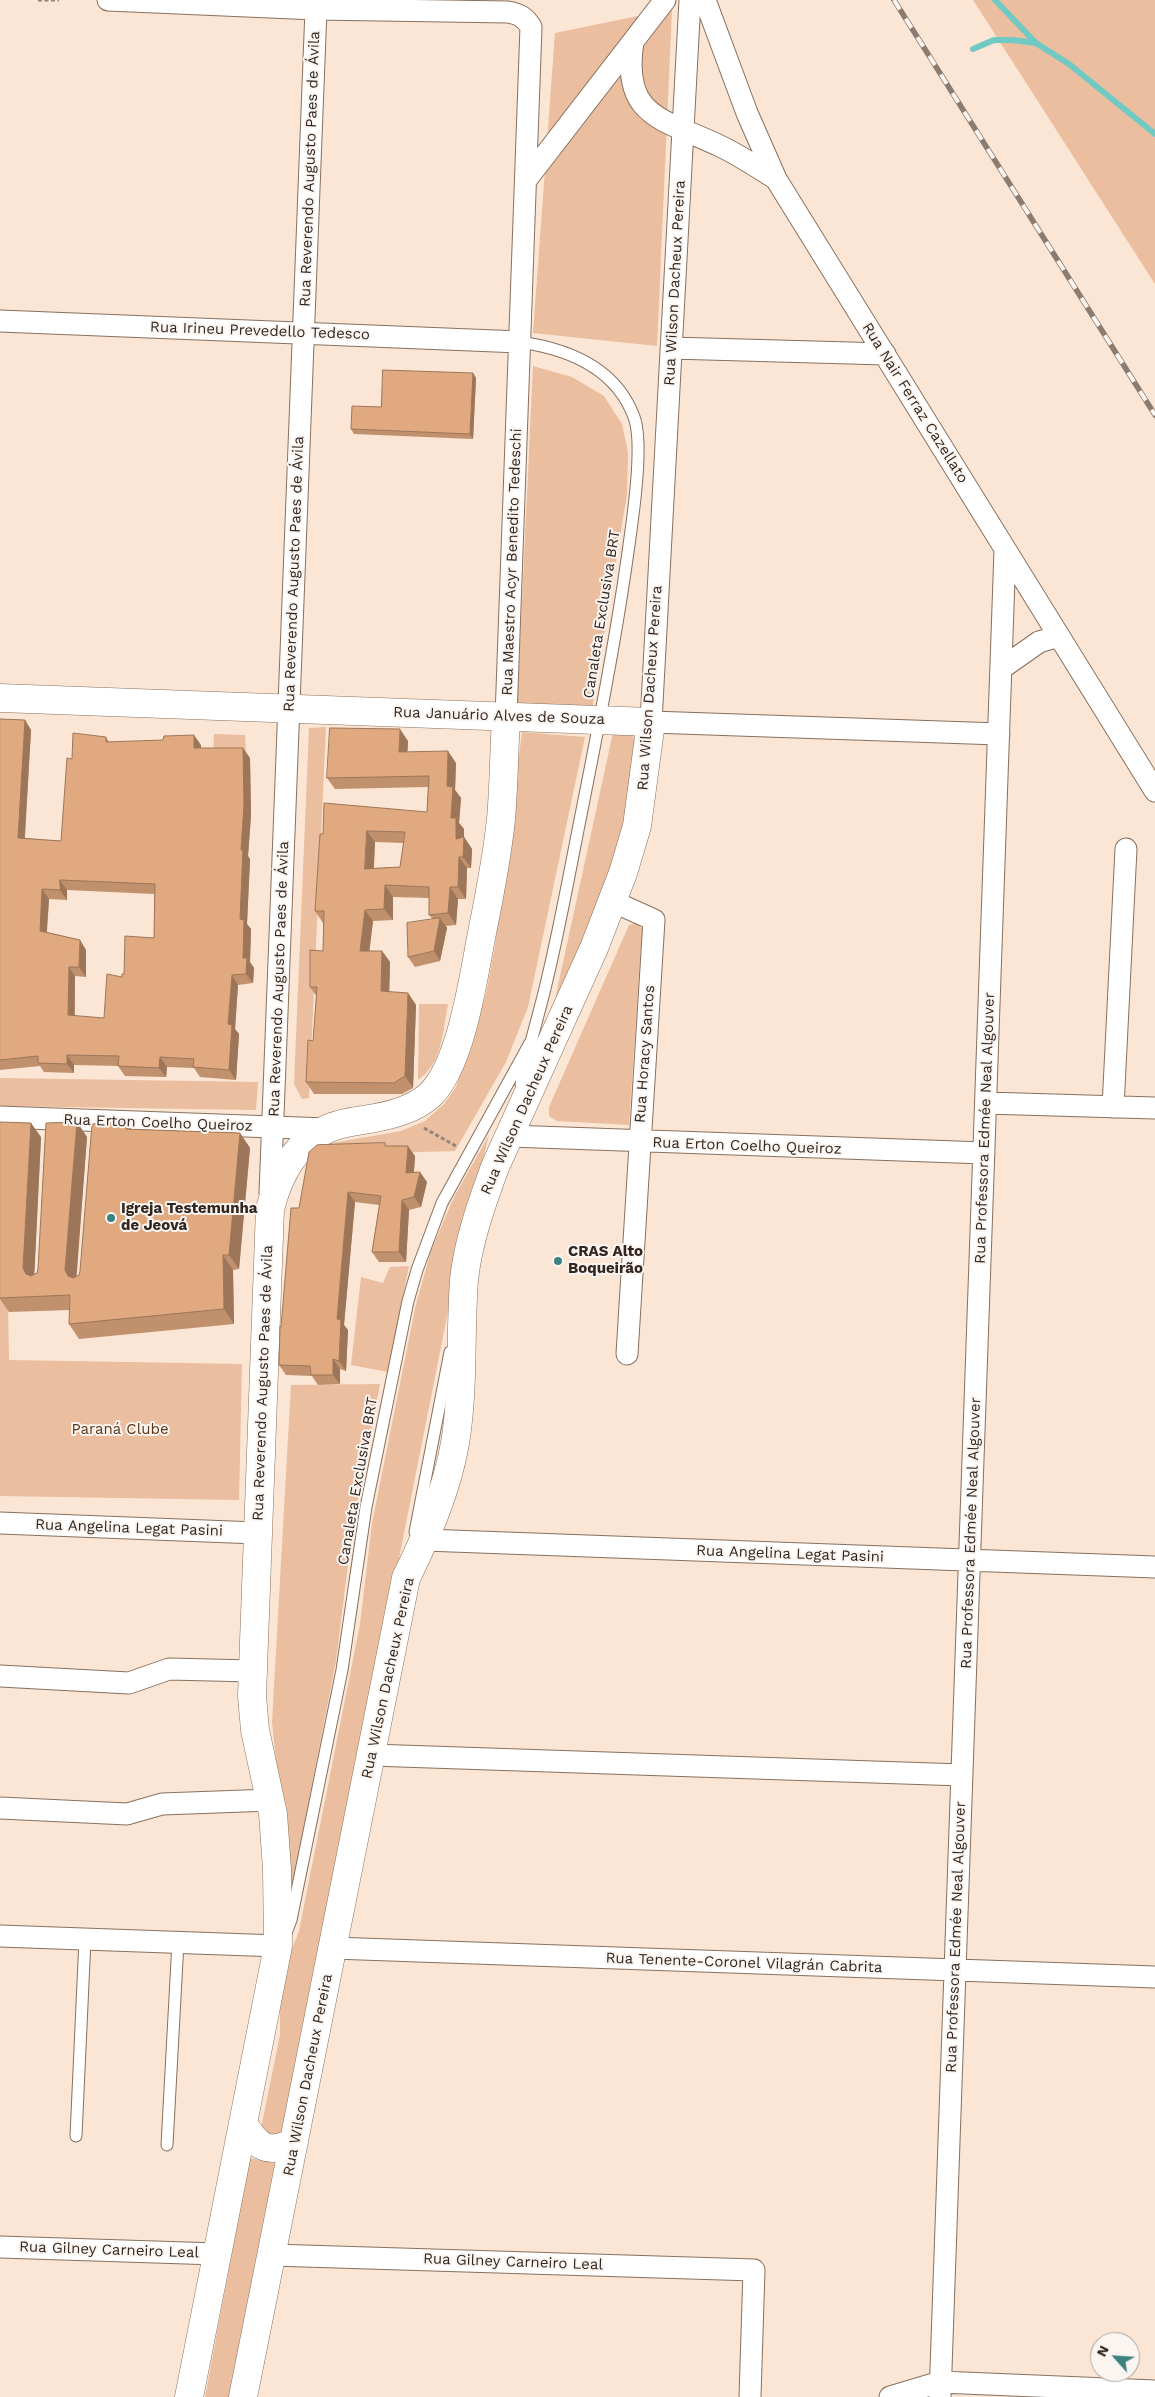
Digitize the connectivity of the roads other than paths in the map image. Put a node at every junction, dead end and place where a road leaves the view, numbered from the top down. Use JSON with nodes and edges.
{"nodes":[{"id":1,"x":108,"y":0,"type":"edge"},
{"id":2,"x":666,"y":0,"type":"edge"},
{"id":3,"x":690,"y":0,"type":"edge"},
{"id":4,"x":705,"y":0,"type":"edge"},
{"id":5,"x":316,"y":9,"type":"junction"},
{"id":6,"x":633,"y":42,"type":"junction"},
{"id":7,"x":683,"y":130,"type":"junction"},
{"id":8,"x":776,"y":179,"type":"junction"},
{"id":9,"x":526,"y":180,"type":"junction"},
{"id":10,"x":0,"y":321,"type":"edge"},
{"id":11,"x":303,"y":333,"type":"junction"},
{"id":12,"x":520,"y":342,"type":"junction"},
{"id":13,"x":671,"y":348,"type":"junction"},
{"id":14,"x":884,"y":354,"type":"junction"},
{"id":15,"x":1005,"y":550,"type":"junction"},
{"id":16,"x":1059,"y":636,"type":"junction"},
{"id":17,"x":1002,"y":668,"type":"junction"},
{"id":18,"x":0,"y":698,"type":"edge"},
{"id":19,"x":289,"y":709,"type":"junction"},
{"id":20,"x":506,"y":717,"type":"junction"},
{"id":21,"x":600,"y":720,"type":"junction"},
{"id":22,"x":651,"y":722,"type":"junction"},
{"id":23,"x":999,"y":734,"type":"junction"},
{"id":24,"x":1155,"y":791,"type":"edge"},
{"id":25,"x":1126,"y":849,"type":"dead end"},
{"id":26,"x":612,"y":901,"type":"junction"},
{"id":27,"x":530,"y":1043,"type":"junction"},
{"id":28,"x":430,"y":1094,"type":"joint"},
{"id":29,"x":986,"y":1103,"type":"junction"},
{"id":30,"x":1113,"y":1107,"type":"junction"},
{"id":31,"x":1155,"y":1108,"type":"edge"},
{"id":32,"x":0,"y":1117,"type":"edge"},
{"id":33,"x":273,"y":1127,"type":"junction"},
{"id":34,"x":327,"y":1129,"type":"junction"},
{"id":35,"x":510,"y":1136,"type":"junction"},
{"id":36,"x":639,"y":1142,"type":"junction"},
{"id":37,"x":984,"y":1153,"type":"junction"},
{"id":38,"x":270,"y":1209,"type":"junction"},
{"id":39,"x":464,"y":1279,"type":"junction"},
{"id":40,"x":627,"y":1354,"type":"dead end"},
{"id":41,"x":0,"y":1523,"type":"edge"},
{"id":42,"x":257,"y":1533,"type":"junction"},
{"id":43,"x":424,"y":1540,"type":"junction"},
{"id":44,"x":970,"y":1560,"type":"junction"},
{"id":45,"x":1155,"y":1567,"type":"edge"},
{"id":46,"x":406,"y":1578,"type":"junction"},
{"id":47,"x":252,"y":1671,"type":"junction"},
{"id":48,"x":0,"y":1676,"type":"edge"},
{"id":49,"x":371,"y":1755,"type":"junction"},
{"id":50,"x":962,"y":1775,"type":"junction"},
{"id":51,"x":271,"y":1800,"type":"junction"},
{"id":52,"x":0,"y":1808,"type":"edge"},
{"id":53,"x":0,"y":1936,"type":"edge"},
{"id":54,"x":86,"y":1939,"type":"junction"},
{"id":55,"x":178,"y":1942,"type":"junction"},
{"id":56,"x":278,"y":1946,"type":"junction"},
{"id":57,"x":333,"y":1948,"type":"junction"},
{"id":58,"x":955,"y":1970,"type":"junction"},
{"id":59,"x":1155,"y":1978,"type":"edge"},
{"id":60,"x":243,"y":2124,"type":"junction"},
{"id":61,"x":76,"y":2136,"type":"dead end"},
{"id":62,"x":294,"y":2142,"type":"junction"},
{"id":63,"x":167,"y":2144,"type":"dead end"},
{"id":64,"x":0,"y":2247,"type":"edge"},
{"id":65,"x":217,"y":2254,"type":"junction"},
{"id":66,"x":272,"y":2255,"type":"junction"},
{"id":67,"x":940,"y":2389,"type":"edge"},
{"id":68,"x":1155,"y":2391,"type":"edge"},
{"id":69,"x":189,"y":2397,"type":"edge"},
{"id":70,"x":243,"y":2397,"type":"edge"},
{"id":71,"x":750,"y":2397,"type":"edge"},
{"id":72,"x":890,"y":2397,"type":"edge"}],
"edges":[{"from":1,"to":5,"type":"street"},
{"from":2,"to":6,"type":"street"},
{"from":3,"to":7,"type":"street","name":"Rua Wilson Dacheux Pereira"},
{"from":4,"to":8,"type":"street","name":"Rua Nair Ferraz Cazellato"},
{"from":5,"to":9,"type":"street","name":"Rua Maestro Acyr Benedito Tedeschi"},
{"from":5,"to":11,"type":"street","name":"Rua Reverendo Augusto Paes de Ávila"},
{"from":6,"to":7,"type":"street"},
{"from":6,"to":9,"type":"street"},
{"from":7,"to":8,"type":"street"},
{"from":7,"to":13,"type":"street","name":"Rua Wilson Dacheux Pereira"},
{"from":8,"to":14,"type":"street","name":"Rua Nair Ferraz Cazellato"},
{"from":9,"to":12,"type":"street","name":"Rua Maestro Acyr Benedito Tedeschi"},
{"from":10,"to":11,"type":"street","name":"Rua Irineu Prevedello Tedesco"},
{"from":11,"to":12,"type":"street","name":"Rua Irineu Prevedello Tedesco"},
{"from":11,"to":19,"type":"street","name":"Rua Reverendo Augusto Paes de Ávila"},
{"from":12,"to":20,"type":"street","name":"Rua Maestro Acyr Benedito Tedeschi"},
{"from":12,"to":21,"type":"lane","name":"Canaleta Exclusiva BRT"},
{"from":13,"to":14,"type":"street"},
{"from":13,"to":22,"type":"street","name":"Rua Wilson Dacheux Pereira"},
{"from":14,"to":15,"type":"street","name":"Rua Nair Ferraz Cazellato"},
{"from":15,"to":16,"type":"street","name":"Rua Nair Ferraz Cazellato"},
{"from":15,"to":17,"type":"street","name":"Rua Professora Edmée Neal Algouver"},
{"from":16,"to":17,"type":"street"},
{"from":16,"to":24,"type":"street","name":"Rua Nair Ferraz Cazellato"},
{"from":17,"to":23,"type":"street","name":"Rua Professora Edmée Neal Algouver"},
{"from":18,"to":19,"type":"main road","name":"Rua Januário Alves de Souza"},
{"from":19,"to":20,"type":"main road","name":"Rua Januário Alves de Souza"},
{"from":19,"to":33,"type":"street","name":"Rua Reverendo Augusto Paes de Ávila"},
{"from":20,"to":21,"type":"main road","name":"Rua Januário Alves de Souza"},
{"from":20,"to":28,"type":"main road","name":"Rua Maestro Acyr Benedito Tedeschi"},
{"from":21,"to":22,"type":"main road","name":"Rua Januário Alves de Souza"},
{"from":21,"to":27,"type":"lane","name":"Canaleta Exclusiva BRT"},
{"from":22,"to":23,"type":"street","name":"Rua Januário Alves de Souza"},
{"from":22,"to":26,"type":"main road","name":"Rua Wilson Dacheux Pereira"},
{"from":23,"to":29,"type":"street","name":"Rua Professora Edmée Neal Algouver"},
{"from":25,"to":30,"type":"street"},
{"from":26,"to":35,"type":"main road","name":"Rua Wilson Dacheux Pereira"},
{"from":26,"to":36,"type":"street","name":"Rua Horacy Santos"},
{"from":27,"to":35,"type":"lane","name":"Canaleta Exclusiva BRT"},
{"from":27,"to":56,"type":"lane","name":"Canaleta Exclusiva BRT"},
{"from":28,"to":34,"type":"main road","name":"Rua Erton Coelho Queiroz"},
{"from":29,"to":30,"type":"street"},
{"from":29,"to":37,"type":"street","name":"Rua Professora Edmée Neal Algouver"},
{"from":30,"to":31,"type":"street"},
{"from":32,"to":33,"type":"street","name":"Rua Erton Coelho Queiroz"},
{"from":33,"to":34,"type":"street","name":"Rua Erton Coelho Queiroz"},
{"from":33,"to":38,"type":"street","name":"Rua Reverendo Augusto Paes de Ávila"},
{"from":34,"to":38,"type":"main road"},
{"from":35,"to":36,"type":"street","name":"Rua Erton Coelho Queiroz"},
{"from":35,"to":39,"type":"main road","name":"Rua Wilson Dacheux Pereira"},
{"from":36,"to":37,"type":"street","name":"Rua Erton Coelho Queiroz"},
{"from":36,"to":40,"type":"street","name":"Rua Horacy Santos"},
{"from":37,"to":44,"type":"street","name":"Rua Professora Edmée Neal Algouver"},
{"from":38,"to":42,"type":"main road","name":"Rua Reverendo Augusto Paes de Ávila"},
{"from":39,"to":43,"type":"main road","name":"Rua Wilson Dacheux Pereira"},
{"from":39,"to":46,"type":"lane"},
{"from":41,"to":42,"type":"street","name":"Rua Angelina Legat Pasini"},
{"from":42,"to":47,"type":"main road","name":"Rua Reverendo Augusto Paes de Ávila"},
{"from":43,"to":44,"type":"street","name":"Rua Angelina Legat Pasini"},
{"from":43,"to":46,"type":"main road","name":"Rua Wilson Dacheux Pereira"},
{"from":44,"to":45,"type":"street","name":"Rua Angelina Legat Pasini"},
{"from":44,"to":50,"type":"street","name":"Rua Professora Edmée Neal Algouver"},
{"from":46,"to":49,"type":"main road","name":"Rua Wilson Dacheux Pereira"},
{"from":47,"to":48,"type":"street"},
{"from":47,"to":51,"type":"main road","name":"Rua Reverendo Augusto Paes de Ávila"},
{"from":49,"to":50,"type":"street"},
{"from":49,"to":57,"type":"main road","name":"Rua Wilson Dacheux Pereira"},
{"from":50,"to":58,"type":"street","name":"Rua Professora Edmée Neal Algouver"},
{"from":51,"to":52,"type":"street"},
{"from":51,"to":56,"type":"main road","name":"Rua Reverendo Augusto Paes de Ávila"},
{"from":53,"to":54,"type":"street"},
{"from":54,"to":55,"type":"street"},
{"from":54,"to":61,"type":"lane"},
{"from":55,"to":56,"type":"street"},
{"from":55,"to":63,"type":"lane"},
{"from":56,"to":60,"type":"main road"},
{"from":57,"to":58,"type":"street","name":"Rua Tenente-Coronel Vilagrán Cabrita"},
{"from":57,"to":62,"type":"main road","name":"Rua Wilson Dacheux Pereira"},
{"from":58,"to":59,"type":"street","name":"Rua Tenente-Coronel Vilagrán Cabrita"},
{"from":58,"to":67,"type":"street","name":"Rua Professora Edmée Neal Algouver"},
{"from":60,"to":62,"type":"main road"},
{"from":60,"to":65,"type":"main road"},
{"from":62,"to":66,"type":"main road","name":"Rua Wilson Dacheux Pereira"},
{"from":64,"to":65,"type":"street","name":"Rua Gilney Carneiro Leal"},
{"from":65,"to":69,"type":"main road"},
{"from":66,"to":70,"type":"main road","name":"Rua Wilson Dacheux Pereira"},
{"from":66,"to":71,"type":"street","name":"Rua Gilney Carneiro Leal"},
{"from":67,"to":68,"type":"street"},
{"from":67,"to":72,"type":"street"}]}
